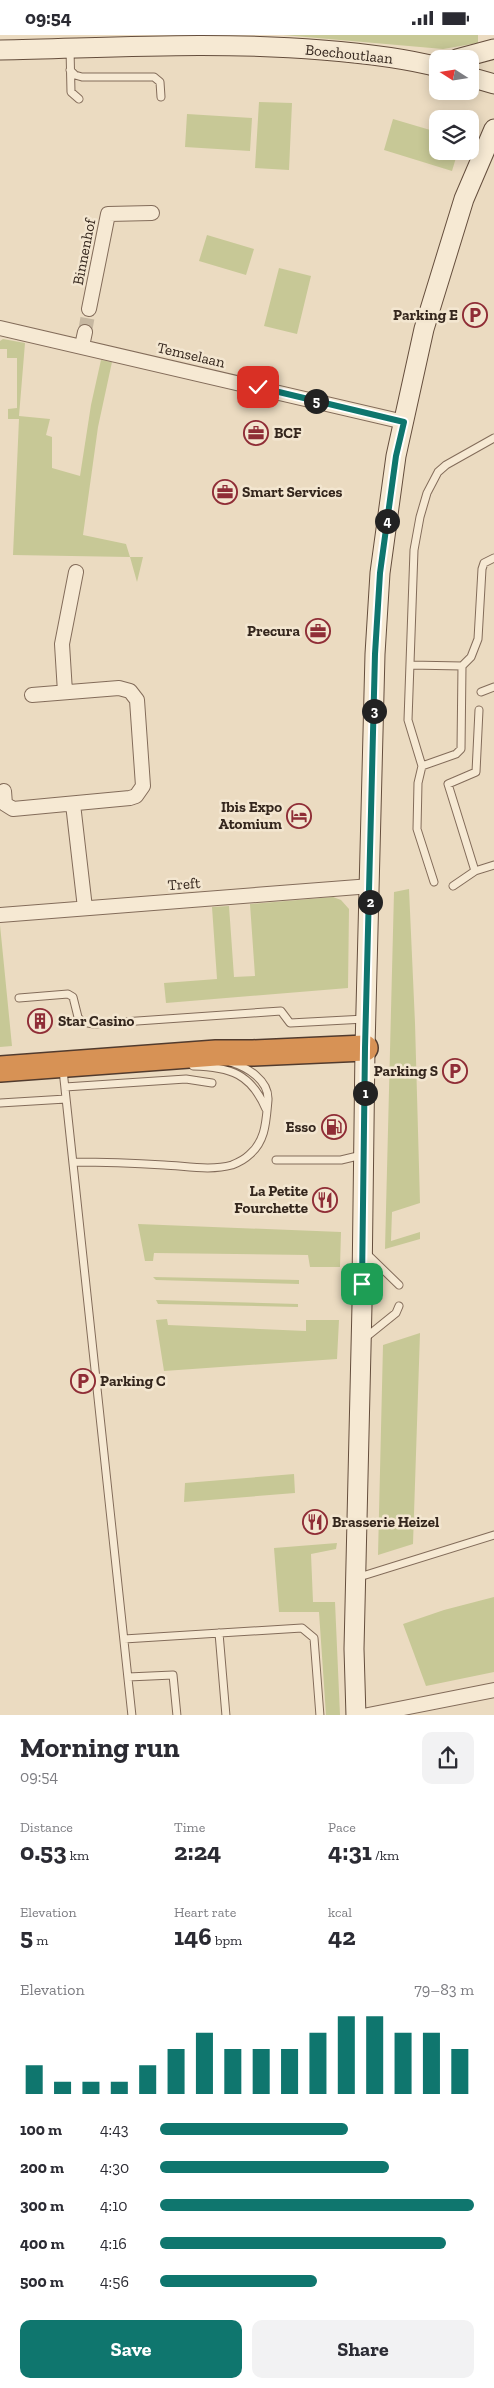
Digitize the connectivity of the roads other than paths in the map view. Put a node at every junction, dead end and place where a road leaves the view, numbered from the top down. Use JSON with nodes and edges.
{"nodes":[{"id":1,"x":70,"y":49,"type":"junction"},
{"id":2,"x":494,"y":49,"type":"edge"},
{"id":3,"x":0,"y":50,"type":"edge"},
{"id":4,"x":479,"y":53,"type":"edge"},
{"id":5,"x":429,"y":64,"type":"edge"},
{"id":6,"x":70,"y":70,"type":"junction"},
{"id":7,"x":479,"y":80,"type":"edge"},
{"id":8,"x":494,"y":84,"type":"edge"},
{"id":9,"x":160,"y":97,"type":"dead end"},
{"id":10,"x":79,"y":99,"type":"dead end"},
{"id":11,"x":494,"y":129,"type":"edge"},
{"id":12,"x":152,"y":213,"type":"dead end"},
{"id":13,"x":89,"y":309,"type":"tunnel mouth"},
{"id":14,"x":0,"y":328,"type":"edge"},
{"id":15,"x":85,"y":332,"type":"tunnel mouth"},
{"id":16,"x":82,"y":346,"type":"junction"},
{"id":17,"x":404,"y":422,"type":"junction"},
{"id":18,"x":494,"y":438,"type":"edge"},
{"id":19,"x":494,"y":557,"type":"edge"},
{"id":20,"x":76,"y":572,"type":"dead end"},
{"id":21,"x":410,"y":665,"type":"junction"},
{"id":22,"x":462,"y":666,"type":"junction"},
{"id":23,"x":494,"y":687,"type":"edge"},
{"id":24,"x":481,"y":692,"type":"dead end"},
{"id":25,"x":66,"y":693,"type":"junction"},
{"id":26,"x":32,"y":695,"type":"dead end"},
{"id":27,"x":479,"y":711,"type":"dead end"},
{"id":28,"x":422,"y":766,"type":"junction"},
{"id":29,"x":4,"y":791,"type":"dead end"},
{"id":30,"x":73,"y":804,"type":"junction"},
{"id":31,"x":494,"y":865,"type":"edge"},
{"id":32,"x":476,"y":871,"type":"junction"},
{"id":33,"x":434,"y":882,"type":"dead end"},
{"id":34,"x":371,"y":886,"type":"junction"},
{"id":35,"x":453,"y":886,"type":"dead end"},
{"id":36,"x":85,"y":908,"type":"junction"},
{"id":37,"x":0,"y":915,"type":"edge"},
{"id":38,"x":19,"y":997,"type":"dead end"},
{"id":39,"x":366,"y":1019,"type":"junction"},
{"id":40,"x":365,"y":1048,"type":"junction"},
{"id":41,"x":189,"y":1061,"type":"junction"},
{"id":42,"x":0,"y":1069,"type":"edge"},
{"id":43,"x":64,"y":1075,"type":"junction"},
{"id":44,"x":212,"y":1083,"type":"dead end"},
{"id":45,"x":66,"y":1099,"type":"junction"},
{"id":46,"x":0,"y":1103,"type":"edge"},
{"id":47,"x":267,"y":1112,"type":"junction"},
{"id":48,"x":365,"y":1155,"type":"junction"},
{"id":49,"x":276,"y":1160,"type":"dead end"},
{"id":50,"x":73,"y":1162,"type":"junction"},
{"id":51,"x":363,"y":1251,"type":"junction"},
{"id":52,"x":362,"y":1285,"type":"dead end"},
{"id":53,"x":399,"y":1285,"type":"dead end"},
{"id":54,"x":362,"y":1305,"type":"dead end"},
{"id":55,"x":399,"y":1306,"type":"dead end"},
{"id":56,"x":361,"y":1341,"type":"junction"},
{"id":57,"x":494,"y":1535,"type":"edge"},
{"id":58,"x":355,"y":1579,"type":"junction"},
{"id":59,"x":219,"y":1633,"type":"junction"},
{"id":60,"x":124,"y":1639,"type":"junction"},
{"id":61,"x":128,"y":1677,"type":"junction"},
{"id":62,"x":494,"y":1690,"type":"edge"},
{"id":63,"x":177,"y":1714,"type":"edge"},
{"id":64,"x":132,"y":1715,"type":"edge"},
{"id":65,"x":226,"y":1715,"type":"edge"},
{"id":66,"x":320,"y":1715,"type":"edge"},
{"id":67,"x":356,"y":1715,"type":"edge"},
{"id":68,"x":363,"y":1715,"type":"edge"}],
"edges":[{"from":1,"to":3,"type":"main road","name":"Boechoutlaan"},
{"from":1,"to":5,"type":"main road","name":"Boechoutlaan"},
{"from":1,"to":6,"type":"lane"},
{"from":2,"to":4,"type":"main road"},
{"from":6,"to":9,"type":"lane"},
{"from":6,"to":10,"type":"lane"},
{"from":7,"to":8,"type":"main road"},
{"from":11,"to":17,"type":"main road"},
{"from":12,"to":13,"type":"street","name":"Binnenhof"},
{"from":14,"to":16,"type":"street","name":"Temselaan"},
{"from":15,"to":16,"type":"street"},
{"from":16,"to":17,"type":"street","name":"Temselaan"},
{"from":17,"to":34,"type":"main road"},
{"from":18,"to":21,"type":"lane"},
{"from":19,"to":22,"type":"lane"},
{"from":20,"to":25,"type":"street"},
{"from":21,"to":22,"type":"lane"},
{"from":21,"to":28,"type":"lane"},
{"from":22,"to":28,"type":"lane"},
{"from":23,"to":24,"type":"lane"},
{"from":25,"to":26,"type":"street"},
{"from":25,"to":30,"type":"street"},
{"from":27,"to":32,"type":"lane"},
{"from":28,"to":33,"type":"lane"},
{"from":29,"to":30,"type":"street"},
{"from":30,"to":36,"type":"street"},
{"from":31,"to":32,"type":"lane"},
{"from":32,"to":35,"type":"lane"},
{"from":34,"to":36,"type":"street","name":"Treft"},
{"from":34,"to":39,"type":"main road"},
{"from":36,"to":37,"type":"street","name":"Treft"},
{"from":38,"to":39,"type":"lane"},
{"from":39,"to":40,"type":"main road"},
{"from":40,"to":41,"type":"highway"},
{"from":40,"to":48,"type":"main road"},
{"from":41,"to":43,"type":"highway"},
{"from":41,"to":47,"type":"lane"},
{"from":41,"to":47,"type":"lane"},
{"from":42,"to":43,"type":"highway"},
{"from":43,"to":44,"type":"lane"},
{"from":43,"to":45,"type":"lane"},
{"from":45,"to":46,"type":"lane"},
{"from":45,"to":50,"type":"lane"},
{"from":47,"to":50,"type":"lane"},
{"from":48,"to":49,"type":"lane"},
{"from":48,"to":51,"type":"main road"},
{"from":50,"to":60,"type":"lane"},
{"from":51,"to":52,"type":"main road"},
{"from":51,"to":53,"type":"lane"},
{"from":54,"to":56,"type":"main road"},
{"from":55,"to":56,"type":"lane"},
{"from":56,"to":58,"type":"main road"},
{"from":57,"to":58,"type":"lane"},
{"from":58,"to":67,"type":"main road"},
{"from":59,"to":60,"type":"lane"},
{"from":59,"to":65,"type":"lane"},
{"from":59,"to":66,"type":"lane"},
{"from":60,"to":61,"type":"lane"},
{"from":61,"to":63,"type":"lane"},
{"from":61,"to":64,"type":"lane"},
{"from":62,"to":68,"type":"street"}]}
